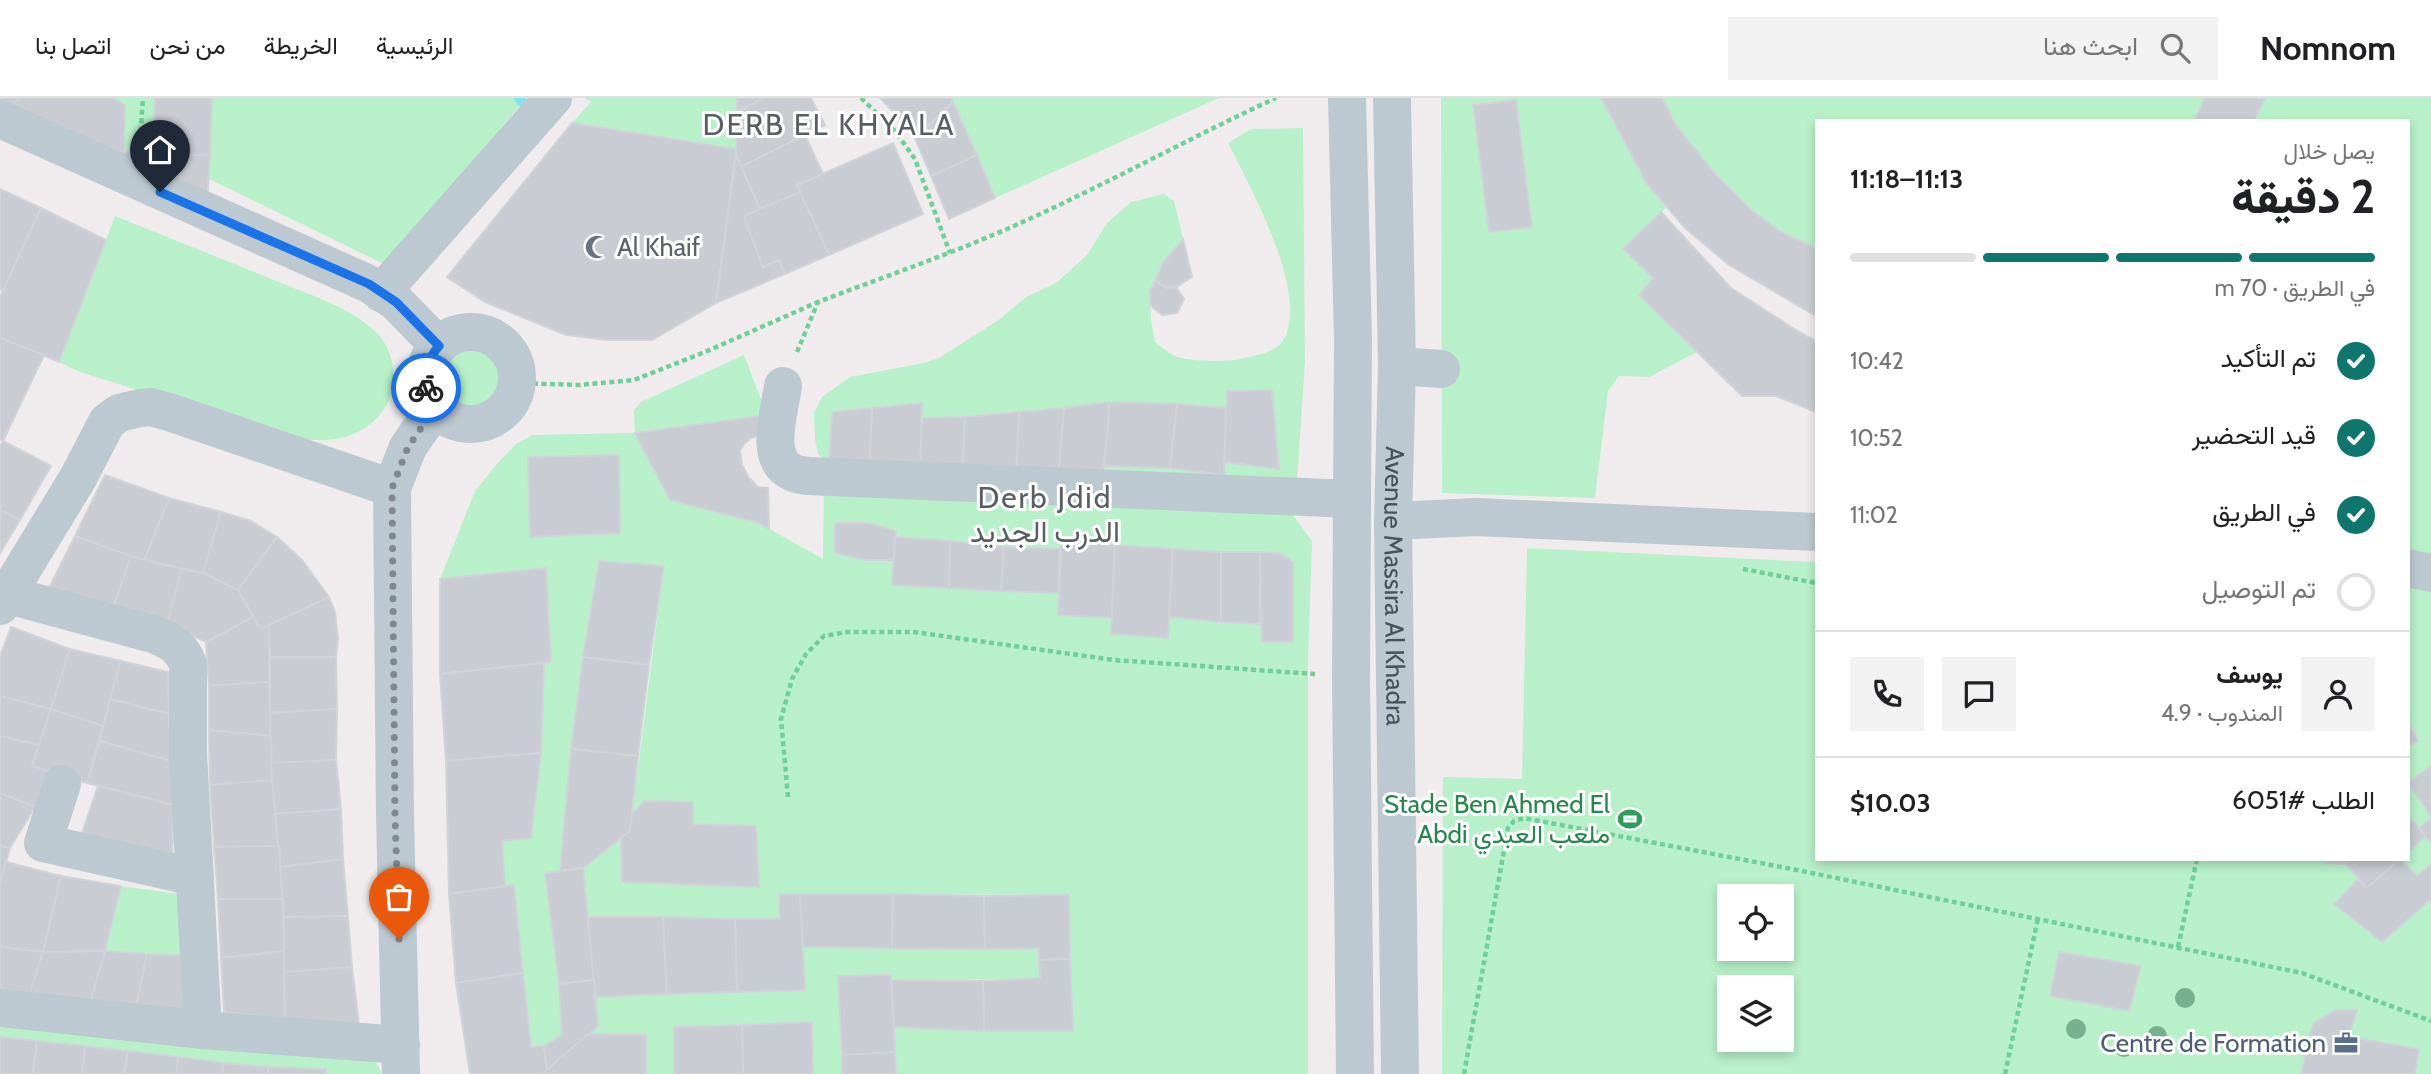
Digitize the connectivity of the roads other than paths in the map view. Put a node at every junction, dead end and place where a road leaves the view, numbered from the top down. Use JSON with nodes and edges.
{"nodes":[{"id":1,"x":553,"y":98,"type":"edge"},
{"id":2,"x":1347,"y":98,"type":"edge"},
{"id":3,"x":1392,"y":98,"type":"edge"},
{"id":4,"x":0,"y":119,"type":"edge"},
{"id":5,"x":381,"y":293,"type":"junction"},
{"id":6,"x":439,"y":346,"type":"junction"},
{"id":7,"x":1397,"y":366,"type":"junction"},
{"id":8,"x":1441,"y":369,"type":"dead end"},
{"id":9,"x":783,"y":386,"type":"road end"},
{"id":10,"x":435,"y":408,"type":"junction"},
{"id":11,"x":392,"y":488,"type":"junction"},
{"id":12,"x":1351,"y":499,"type":"junction"},
{"id":13,"x":1393,"y":521,"type":"junction"},
{"id":14,"x":1815,"y":532,"type":"edge"},
{"id":15,"x":2410,"y":568,"type":"edge"},
{"id":16,"x":2431,"y":573,"type":"edge"},
{"id":17,"x":4,"y":601,"type":"edge"},
{"id":18,"x":62,"y":784,"type":"dead end"},
{"id":19,"x":195,"y":877,"type":"junction"},
{"id":20,"x":0,"y":1008,"type":"edge"},
{"id":21,"x":203,"y":1030,"type":"junction"},
{"id":22,"x":401,"y":1059,"type":"edge"},
{"id":23,"x":1355,"y":1074,"type":"edge"},
{"id":24,"x":1400,"y":1074,"type":"edge"}],
"edges":[{"from":1,"to":5,"type":"street"},
{"from":2,"to":12,"type":"street","name":"Avenue Massira Al Khadra"},
{"from":3,"to":7,"type":"street","name":"Avenue Massira Al Khadra"},
{"from":4,"to":5,"type":"street"},
{"from":5,"to":6,"type":"street"},
{"from":6,"to":10,"type":"street"},
{"from":6,"to":10,"type":"street"},
{"from":7,"to":8,"type":"street"},
{"from":7,"to":13,"type":"street","name":"Avenue Massira Al Khadra"},
{"from":9,"to":12,"type":"street"},
{"from":10,"to":11,"type":"street"},
{"from":11,"to":17,"type":"street"},
{"from":11,"to":22,"type":"street"},
{"from":12,"to":23,"type":"street","name":"Avenue Massira Al Khadra"},
{"from":13,"to":14,"type":"street"},
{"from":13,"to":24,"type":"street","name":"Avenue Massira Al Khadra"},
{"from":15,"to":16,"type":"street"},
{"from":17,"to":19,"type":"street"},
{"from":18,"to":19,"type":"street"},
{"from":19,"to":21,"type":"street"},
{"from":20,"to":21,"type":"street"},
{"from":21,"to":22,"type":"street"}]}
